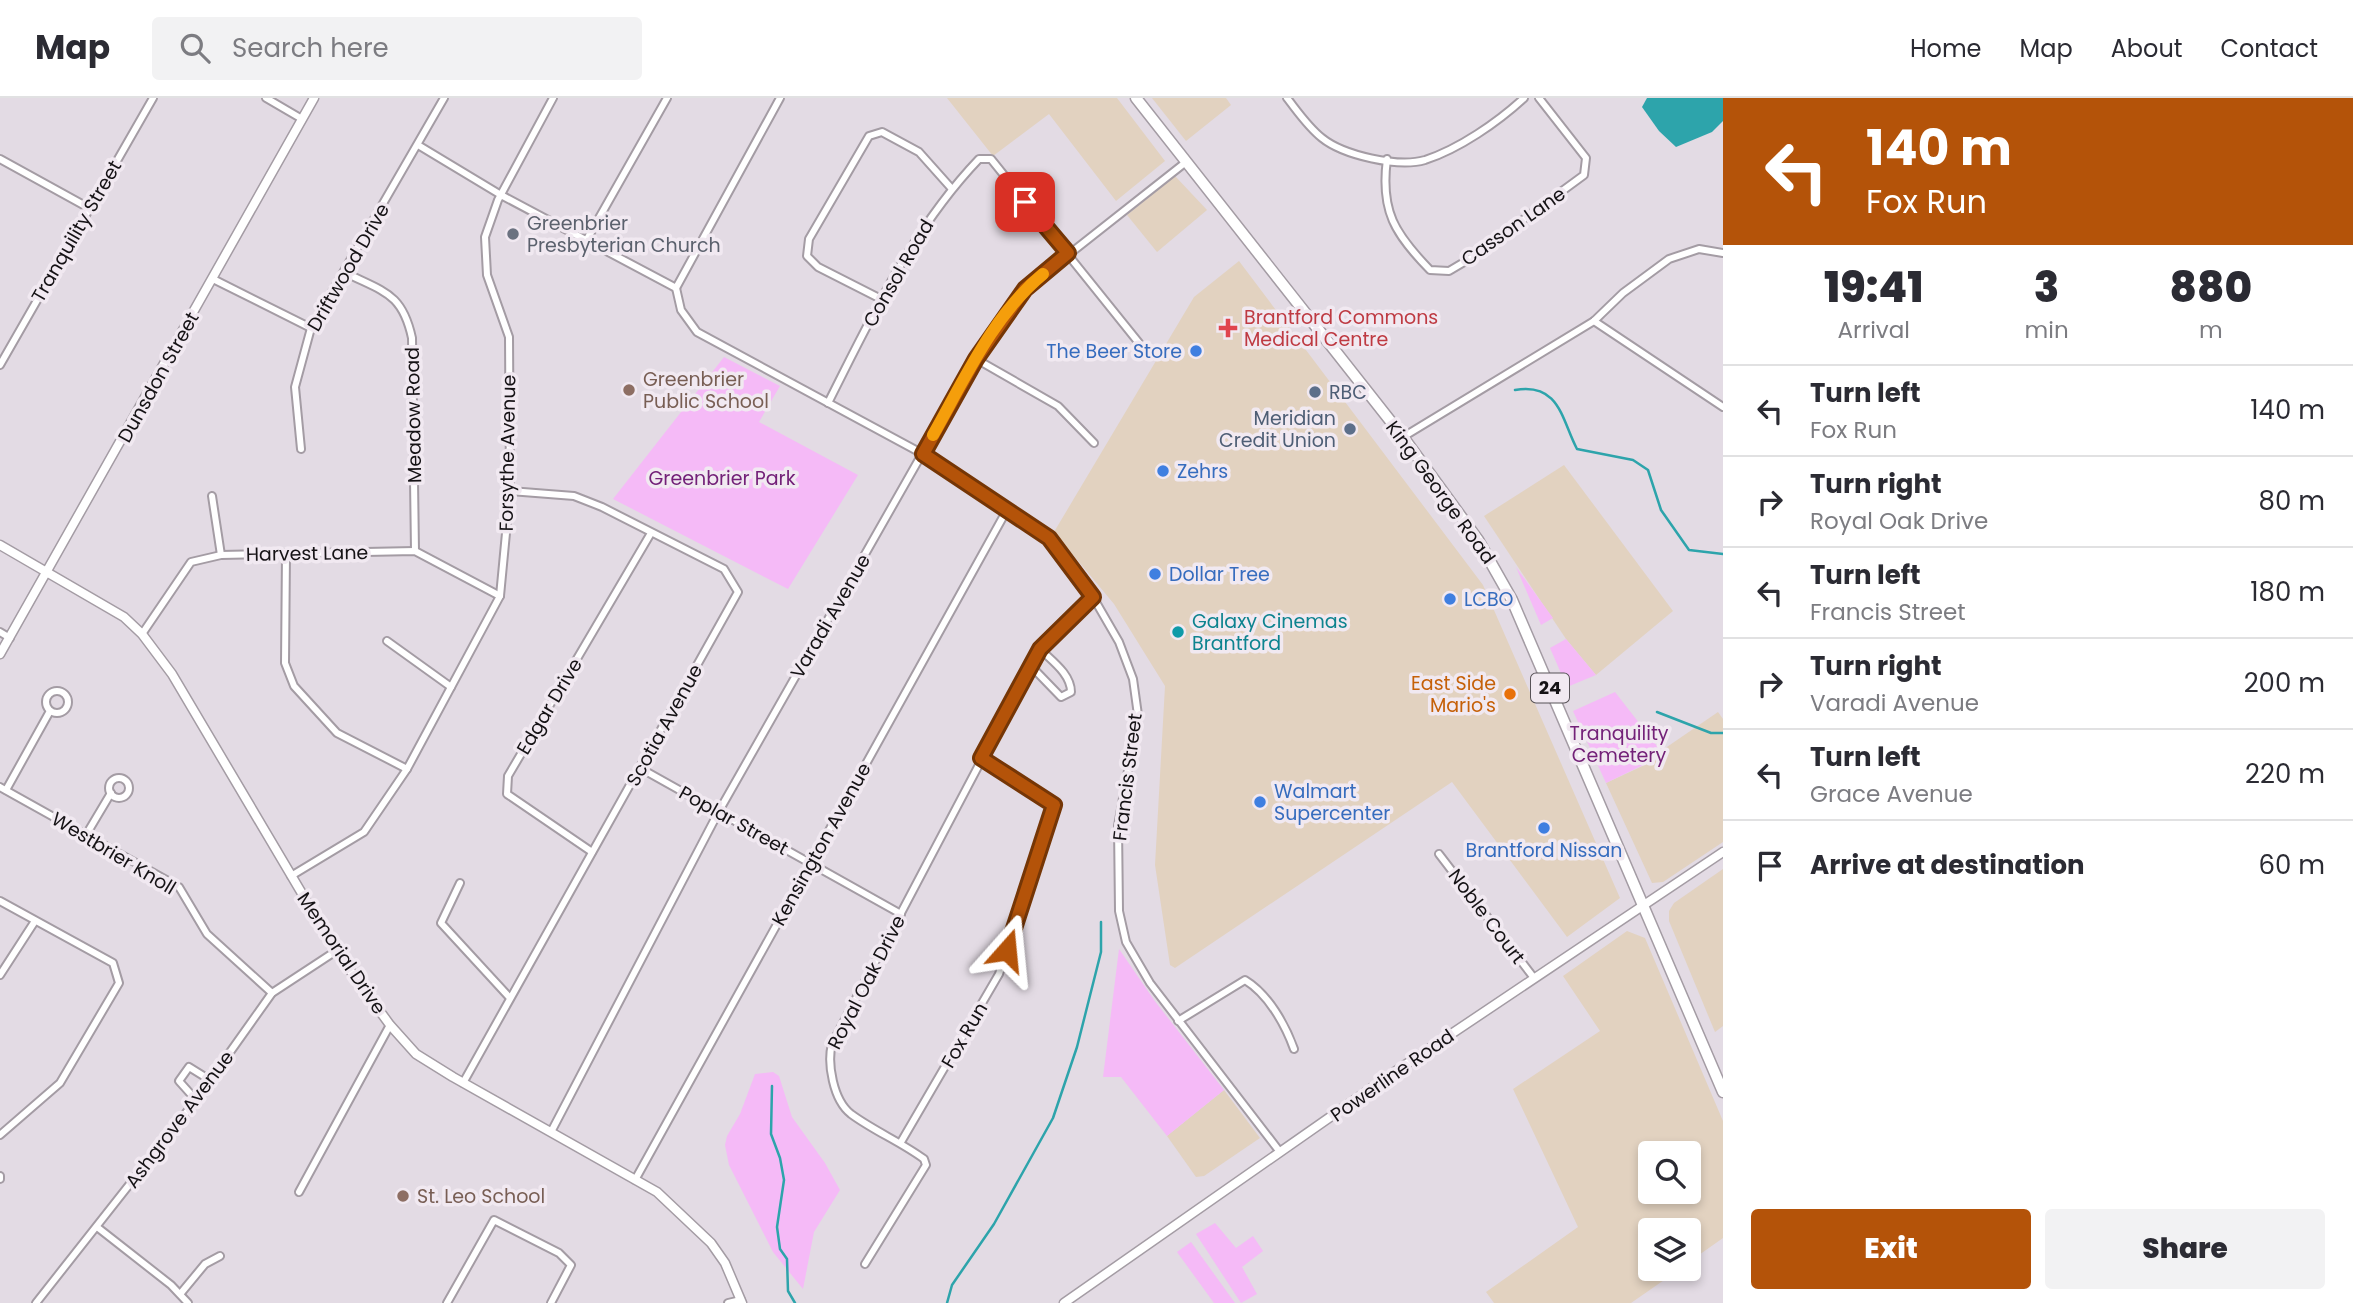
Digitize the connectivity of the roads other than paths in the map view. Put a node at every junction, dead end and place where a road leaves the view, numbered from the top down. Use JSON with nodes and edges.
{"nodes":[{"id":1,"x":153,"y":98,"type":"edge"},
{"id":2,"x":266,"y":98,"type":"edge"},
{"id":3,"x":314,"y":98,"type":"edge"},
{"id":4,"x":443,"y":98,"type":"edge"},
{"id":5,"x":553,"y":98,"type":"edge"},
{"id":6,"x":667,"y":98,"type":"edge"},
{"id":7,"x":780,"y":98,"type":"edge"},
{"id":8,"x":1136,"y":98,"type":"edge"},
{"id":9,"x":1287,"y":98,"type":"edge"},
{"id":10,"x":1524,"y":98,"type":"edge"},
{"id":11,"x":1539,"y":98,"type":"edge"},
{"id":12,"x":302,"y":120,"type":"junction"},
{"id":13,"x":418,"y":145,"type":"junction"},
{"id":14,"x":0,"y":159,"type":"edge"},
{"id":15,"x":1387,"y":159,"type":"junction"},
{"id":16,"x":1186,"y":162,"type":"junction"},
{"id":17,"x":952,"y":189,"type":"junction"},
{"id":18,"x":501,"y":195,"type":"junction"},
{"id":19,"x":89,"y":208,"type":"junction"},
{"id":20,"x":586,"y":241,"type":"junction"},
{"id":21,"x":1068,"y":253,"type":"junction"},
{"id":22,"x":1723,"y":253,"type":"edge"},
{"id":23,"x":344,"y":272,"type":"junction"},
{"id":24,"x":213,"y":279,"type":"junction"},
{"id":25,"x":676,"y":288,"type":"junction"},
{"id":26,"x":881,"y":299,"type":"junction"},
{"id":27,"x":1594,"y":321,"type":"junction"},
{"id":28,"x":311,"y":328,"type":"junction"},
{"id":29,"x":1139,"y":343,"type":"dead end"},
{"id":30,"x":976,"y":359,"type":"junction"},
{"id":31,"x":0,"y":365,"type":"edge"},
{"id":32,"x":828,"y":403,"type":"junction"},
{"id":33,"x":1723,"y":407,"type":"edge"},
{"id":34,"x":1403,"y":437,"type":"junction"},
{"id":35,"x":1094,"y":443,"type":"dead end"},
{"id":36,"x":300,"y":449,"type":"dead end"},
{"id":37,"x":923,"y":454,"type":"junction"},
{"id":38,"x":510,"y":491,"type":"junction"},
{"id":39,"x":212,"y":496,"type":"dead end"},
{"id":40,"x":1008,"y":508,"type":"junction"},
{"id":41,"x":651,"y":533,"type":"junction"},
{"id":42,"x":0,"y":545,"type":"edge"},
{"id":43,"x":415,"y":551,"type":"junction"},
{"id":44,"x":285,"y":553,"type":"junction"},
{"id":45,"x":221,"y":555,"type":"junction"},
{"id":46,"x":48,"y":573,"type":"junction"},
{"id":47,"x":500,"y":596,"type":"junction"},
{"id":48,"x":1093,"y":597,"type":"junction"},
{"id":49,"x":0,"y":632,"type":"edge"},
{"id":50,"x":142,"y":634,"type":"junction"},
{"id":51,"x":10,"y":638,"type":"junction"},
{"id":52,"x":387,"y":640,"type":"dead end"},
{"id":53,"x":1040,"y":649,"type":"junction"},
{"id":54,"x":0,"y":654,"type":"edge"},
{"id":55,"x":1031,"y":666,"type":"junction"},
{"id":56,"x":451,"y":687,"type":"junction"},
{"id":57,"x":50,"y":711,"type":"dead end"},
{"id":58,"x":981,"y":758,"type":"junction"},
{"id":59,"x":640,"y":768,"type":"junction"},
{"id":60,"x":407,"y":769,"type":"junction"},
{"id":61,"x":3,"y":789,"type":"edge"},
{"id":62,"x":111,"y":793,"type":"dead end"},
{"id":63,"x":719,"y":811,"type":"junction"},
{"id":64,"x":86,"y":835,"type":"junction"},
{"id":65,"x":592,"y":852,"type":"junction"},
{"id":66,"x":1723,"y":852,"type":"edge"},
{"id":67,"x":1439,"y":854,"type":"dead end"},
{"id":68,"x":810,"y":862,"type":"junction"},
{"id":69,"x":291,"y":876,"type":"junction"},
{"id":70,"x":460,"y":883,"type":"dead end"},
{"id":71,"x":0,"y":901,"type":"edge"},
{"id":72,"x":1643,"y":907,"type":"junction"},
{"id":73,"x":901,"y":914,"type":"junction"},
{"id":74,"x":35,"y":921,"type":"junction"},
{"id":75,"x":336,"y":951,"type":"junction"},
{"id":76,"x":0,"y":975,"type":"edge"},
{"id":77,"x":1534,"y":978,"type":"junction"},
{"id":78,"x":272,"y":993,"type":"junction"},
{"id":79,"x":510,"y":998,"type":"junction"},
{"id":80,"x":1178,"y":1021,"type":"junction"},
{"id":81,"x":390,"y":1025,"type":"junction"},
{"id":82,"x":1294,"y":1049,"type":"dead end"},
{"id":83,"x":210,"y":1080,"type":"junction"},
{"id":84,"x":463,"y":1083,"type":"junction"},
{"id":85,"x":1723,"y":1092,"type":"edge"},
{"id":86,"x":196,"y":1100,"type":"junction"},
{"id":87,"x":551,"y":1132,"type":"junction"},
{"id":88,"x":0,"y":1135,"type":"edge"},
{"id":89,"x":901,"y":1142,"type":"junction"},
{"id":90,"x":1280,"y":1152,"type":"junction"},
{"id":91,"x":635,"y":1180,"type":"junction"},
{"id":92,"x":299,"y":1192,"type":"dead end"},
{"id":93,"x":97,"y":1227,"type":"junction"},
{"id":94,"x":220,"y":1256,"type":"dead end"},
{"id":95,"x":864,"y":1264,"type":"dead end"},
{"id":96,"x":181,"y":1293,"type":"junction"},
{"id":97,"x":741,"y":1301,"type":"edge"},
{"id":98,"x":36,"y":1303,"type":"edge"},
{"id":99,"x":188,"y":1303,"type":"edge"},
{"id":100,"x":446,"y":1303,"type":"edge"},
{"id":101,"x":551,"y":1303,"type":"edge"},
{"id":102,"x":728,"y":1303,"type":"edge"},
{"id":103,"x":1064,"y":1303,"type":"edge"}],
"edges":[{"from":1,"to":19,"type":"street","name":"Tranquility Street"},
{"from":2,"to":12,"type":"street"},
{"from":3,"to":12,"type":"main road","name":"Dunsdon Street"},
{"from":4,"to":13,"type":"street","name":"Driftwood Drive"},
{"from":5,"to":18,"type":"street","name":"Forsythe Avenue"},
{"from":6,"to":20,"type":"street"},
{"from":7,"to":25,"type":"street"},
{"from":8,"to":16,"type":"main road","name":"King George Road","number":"24"},
{"from":9,"to":15,"type":"street"},
{"from":10,"to":15,"type":"street"},
{"from":11,"to":15,"type":"street","name":"Casson Lane"},
{"from":12,"to":24,"type":"main road","name":"Dunsdon Street"},
{"from":13,"to":18,"type":"street"},
{"from":13,"to":23,"type":"street","name":"Driftwood Drive"},
{"from":14,"to":19,"type":"street"},
{"from":16,"to":21,"type":"street","name":"Varadi Avenue"},
{"from":16,"to":34,"type":"main road","name":"King George Road","number":"24"},
{"from":17,"to":21,"type":"street","name":"Consol Road"},
{"from":17,"to":26,"type":"street","name":"Consol Road"},
{"from":17,"to":26,"type":"street"},
{"from":18,"to":20,"type":"street"},
{"from":18,"to":38,"type":"street","name":"Forsythe Avenue"},
{"from":19,"to":31,"type":"street","name":"Tranquility Street"},
{"from":20,"to":25,"type":"street"},
{"from":21,"to":29,"type":"street"},
{"from":21,"to":30,"type":"street","name":"Varadi Avenue"},
{"from":22,"to":27,"type":"street"},
{"from":23,"to":28,"type":"street","name":"Driftwood Drive"},
{"from":23,"to":43,"type":"street","name":"Meadow Road"},
{"from":24,"to":28,"type":"street"},
{"from":24,"to":46,"type":"main road","name":"Dunsdon Street"},
{"from":25,"to":32,"type":"street","name":"Francis Street"},
{"from":26,"to":32,"type":"street","name":"Consol Road"},
{"from":27,"to":33,"type":"street"},
{"from":27,"to":34,"type":"street"},
{"from":28,"to":36,"type":"street","name":"Driftwood Drive"},
{"from":30,"to":35,"type":"street"},
{"from":30,"to":37,"type":"street","name":"Varadi Avenue"},
{"from":32,"to":37,"type":"street","name":"Francis Street"},
{"from":34,"to":72,"type":"main road","name":"King George Road","number":"24"},
{"from":37,"to":40,"type":"street","name":"Francis Street"},
{"from":37,"to":63,"type":"street","name":"Varadi Avenue"},
{"from":38,"to":41,"type":"street","name":"Scotia Avenue"},
{"from":38,"to":47,"type":"street","name":"Forsythe Avenue"},
{"from":39,"to":45,"type":"street"},
{"from":40,"to":48,"type":"street","name":"Francis Street"},
{"from":40,"to":68,"type":"street","name":"Kensington Avenue"},
{"from":41,"to":59,"type":"street","name":"Scotia Avenue"},
{"from":41,"to":65,"type":"street","name":"Edgar Drive"},
{"from":42,"to":46,"type":"main road","name":"Memorial Drive"},
{"from":43,"to":44,"type":"street","name":"Harvest Lane"},
{"from":43,"to":47,"type":"street","name":"Harvest Lane"},
{"from":44,"to":45,"type":"street","name":"Harvest Lane"},
{"from":44,"to":60,"type":"street"},
{"from":45,"to":50,"type":"street","name":"Harvest Lane"},
{"from":46,"to":50,"type":"main road","name":"Memorial Drive"},
{"from":46,"to":51,"type":"main road","name":"Dunsdon Street"},
{"from":47,"to":56,"type":"street","name":"Forsythe Avenue"},
{"from":48,"to":53,"type":"street","name":"Royal Oak Drive"},
{"from":48,"to":80,"type":"street","name":"Francis Street"},
{"from":49,"to":51,"type":"street"},
{"from":50,"to":69,"type":"main road","name":"Memorial Drive"},
{"from":51,"to":54,"type":"main road","name":"Dunsdon Street"},
{"from":52,"to":56,"type":"street"},
{"from":53,"to":55,"type":"street","name":"Royal Oak Drive"},
{"from":53,"to":55,"type":"street"},
{"from":55,"to":58,"type":"street","name":"Royal Oak Drive"},
{"from":56,"to":60,"type":"street","name":"Forsythe Avenue"},
{"from":57,"to":61,"type":"street"},
{"from":58,"to":73,"type":"street","name":"Royal Oak Drive"},
{"from":58,"to":89,"type":"street","name":"Fox Run"},
{"from":59,"to":63,"type":"street","name":"Poplar Street"},
{"from":59,"to":65,"type":"street","name":"Scotia Avenue"},
{"from":60,"to":69,"type":"street","name":"Forsythe Avenue"},
{"from":61,"to":64,"type":"street","name":"Westbrier Knoll"},
{"from":62,"to":64,"type":"street"},
{"from":63,"to":68,"type":"street","name":"Poplar Street"},
{"from":63,"to":87,"type":"street","name":"Varadi Avenue"},
{"from":64,"to":78,"type":"street","name":"Westbrier Knoll"},
{"from":65,"to":79,"type":"street","name":"Scotia Avenue"},
{"from":66,"to":72,"type":"main road","name":"Powerline Road"},
{"from":67,"to":77,"type":"street","name":"Noble Court"},
{"from":68,"to":73,"type":"street","name":"Poplar Street"},
{"from":68,"to":91,"type":"street","name":"Kensington Avenue"},
{"from":69,"to":75,"type":"main road","name":"Memorial Drive"},
{"from":70,"to":79,"type":"street"},
{"from":71,"to":74,"type":"street"},
{"from":72,"to":77,"type":"main road","name":"Powerline Road"},
{"from":72,"to":85,"type":"main road","name":"King George Road","number":"24"},
{"from":73,"to":89,"type":"street","name":"Royal Oak Drive"},
{"from":74,"to":76,"type":"street"},
{"from":74,"to":88,"type":"street"},
{"from":75,"to":78,"type":"street","name":"Ashgrove Avenue"},
{"from":75,"to":81,"type":"main road","name":"Memorial Drive"},
{"from":77,"to":90,"type":"main road","name":"Powerline Road"},
{"from":78,"to":83,"type":"street","name":"Ashgrove Avenue"},
{"from":79,"to":84,"type":"street","name":"Scotia Avenue"},
{"from":80,"to":82,"type":"street"},
{"from":80,"to":90,"type":"street","name":"Francis Street"},
{"from":81,"to":84,"type":"main road","name":"Memorial Drive"},
{"from":81,"to":92,"type":"street"},
{"from":83,"to":86,"type":"street","name":"Ashgrove Avenue"},
{"from":83,"to":86,"type":"street"},
{"from":84,"to":87,"type":"main road","name":"Memorial Drive"},
{"from":86,"to":93,"type":"street","name":"Ashgrove Avenue"},
{"from":87,"to":91,"type":"main road","name":"Memorial Drive"},
{"from":89,"to":95,"type":"street","name":"Royal Oak Drive"},
{"from":90,"to":103,"type":"main road","name":"Powerline Road"},
{"from":91,"to":97,"type":"main road","name":"Memorial Drive"},
{"from":93,"to":96,"type":"street"},
{"from":93,"to":98,"type":"street","name":"Ashgrove Avenue"},
{"from":94,"to":96,"type":"street"},
{"from":96,"to":99,"type":"street"},
{"from":97,"to":102,"type":"street"},
{"from":100,"to":101,"type":"street"}]}
